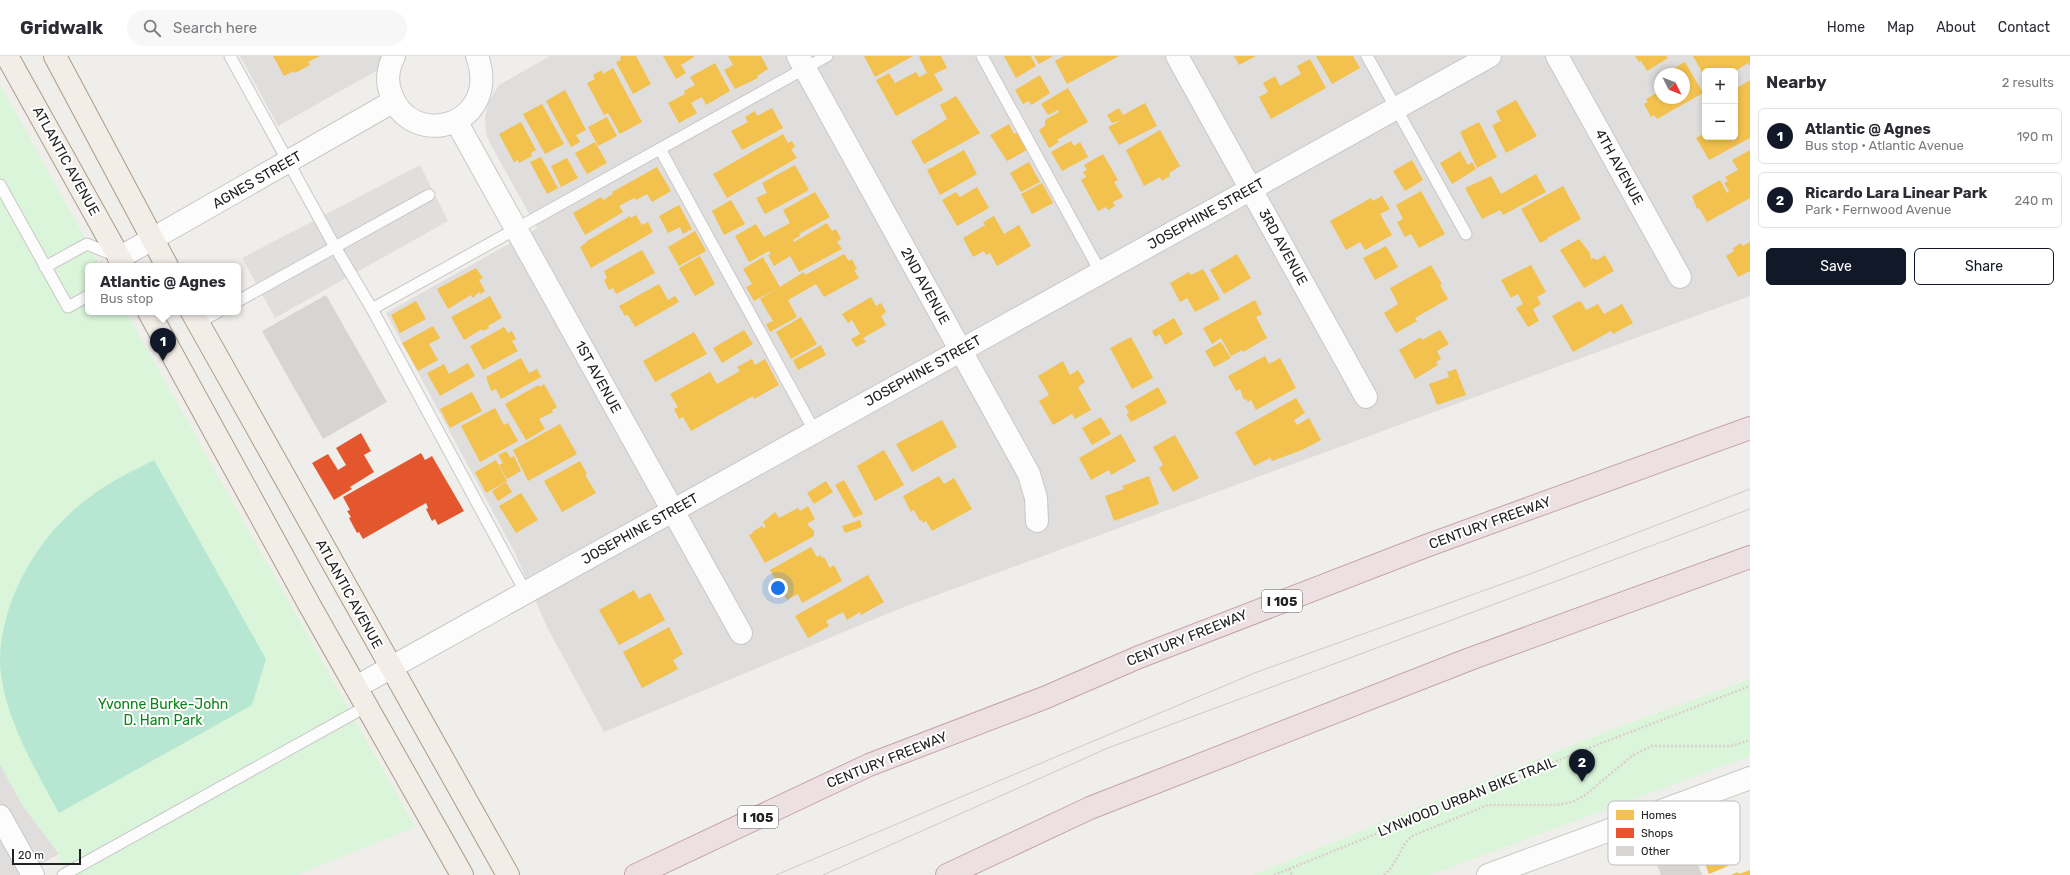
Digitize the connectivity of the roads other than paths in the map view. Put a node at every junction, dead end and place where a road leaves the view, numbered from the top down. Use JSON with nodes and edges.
{"nodes":[{"id":1,"x":8,"y":56,"type":"edge"},
{"id":2,"x":55,"y":56,"type":"edge"},
{"id":3,"x":230,"y":56,"type":"edge"},
{"id":4,"x":394,"y":56,"type":"edge"},
{"id":5,"x":477,"y":56,"type":"edge"},
{"id":6,"x":827,"y":56,"type":"edge"},
{"id":7,"x":982,"y":56,"type":"edge"},
{"id":8,"x":1177,"y":56,"type":"edge"},
{"id":9,"x":1367,"y":56,"type":"edge"},
{"id":10,"x":1490,"y":56,"type":"edge"},
{"id":11,"x":1557,"y":56,"type":"edge"},
{"id":12,"x":802,"y":62,"type":"edge"},
{"id":13,"x":394,"y":101,"type":"junction"},
{"id":14,"x":1396,"y":109,"type":"junction"},
{"id":15,"x":456,"y":121,"type":"junction"},
{"id":16,"x":660,"y":149,"type":"junction"},
{"id":17,"x":288,"y":162,"type":"junction"},
{"id":18,"x":0,"y":185,"type":"edge"},
{"id":19,"x":1251,"y":189,"type":"junction"},
{"id":20,"x":429,"y":195,"type":"dead end"},
{"id":21,"x":516,"y":229,"type":"junction"},
{"id":22,"x":1466,"y":234,"type":"dead end"},
{"id":23,"x":152,"y":240,"type":"junction"},
{"id":24,"x":335,"y":247,"type":"junction"},
{"id":25,"x":120,"y":263,"type":"edge"},
{"id":26,"x":164,"y":263,"type":"edge"},
{"id":27,"x":45,"y":267,"type":"junction"},
{"id":28,"x":1101,"y":272,"type":"junction"},
{"id":29,"x":1680,"y":277,"type":"dead end"},
{"id":30,"x":85,"y":298,"type":"edge"},
{"id":31,"x":241,"y":299,"type":"edge"},
{"id":32,"x":372,"y":310,"type":"junction"},
{"id":33,"x":151,"y":315,"type":"edge"},
{"id":34,"x":206,"y":315,"type":"edge"},
{"id":35,"x":195,"y":318,"type":"edge"},
{"id":36,"x":961,"y":351,"type":"junction"},
{"id":37,"x":1366,"y":397,"type":"dead end"},
{"id":38,"x":1750,"y":428,"type":"edge"},
{"id":39,"x":814,"y":432,"type":"junction"},
{"id":40,"x":673,"y":510,"type":"junction"},
{"id":41,"x":1037,"y":521,"type":"dead end"},
{"id":42,"x":1750,"y":557,"type":"edge"},
{"id":43,"x":526,"y":592,"type":"junction"},
{"id":44,"x":741,"y":633,"type":"dead end"},
{"id":45,"x":390,"y":668,"type":"junction"},
{"id":46,"x":356,"y":686,"type":"junction"},
{"id":47,"x":367,"y":706,"type":"junction"},
{"id":48,"x":1750,"y":778,"type":"edge"},
{"id":49,"x":1688,"y":801,"type":"edge"},
{"id":50,"x":0,"y":816,"type":"edge"},
{"id":51,"x":1608,"y":831,"type":"edge"},
{"id":52,"x":33,"y":875,"type":"edge"},
{"id":53,"x":63,"y":875,"type":"edge"},
{"id":54,"x":462,"y":875,"type":"edge"},
{"id":55,"x":508,"y":875,"type":"edge"},
{"id":56,"x":636,"y":875,"type":"edge"},
{"id":57,"x":947,"y":875,"type":"edge"},
{"id":58,"x":1488,"y":875,"type":"edge"}],
"edges":[{"from":1,"to":25,"type":"main road","name":"ATLANTIC AVENUE"},
{"from":2,"to":23,"type":"main road"},
{"from":3,"to":17,"type":"lane"},
{"from":4,"to":13,"type":"street"},
{"from":5,"to":15,"type":"street"},
{"from":6,"to":12,"type":"lane"},
{"from":7,"to":28,"type":"lane"},
{"from":8,"to":19,"type":"street","name":"3RD AVENUE"},
{"from":9,"to":14,"type":"lane"},
{"from":10,"to":14,"type":"street","name":"JOSEPHINE STREET"},
{"from":11,"to":29,"type":"street","name":"4TH AVENUE"},
{"from":12,"to":16,"type":"lane"},
{"from":12,"to":36,"type":"street","name":"2ND AVENUE"},
{"from":13,"to":15,"type":"street"},
{"from":13,"to":17,"type":"street","name":"AGNES STREET"},
{"from":14,"to":19,"type":"street","name":"JOSEPHINE STREET"},
{"from":14,"to":22,"type":"lane"},
{"from":15,"to":21,"type":"street","name":"1ST AVENUE"},
{"from":16,"to":21,"type":"lane"},
{"from":16,"to":39,"type":"lane"},
{"from":17,"to":23,"type":"street","name":"AGNES STREET"},
{"from":17,"to":24,"type":"lane"},
{"from":18,"to":27,"type":"lane"},
{"from":19,"to":28,"type":"street","name":"JOSEPHINE STREET"},
{"from":19,"to":37,"type":"street","name":"3RD AVENUE"},
{"from":20,"to":24,"type":"lane"},
{"from":21,"to":32,"type":"lane"},
{"from":21,"to":40,"type":"street","name":"1ST AVENUE"},
{"from":23,"to":25,"type":"street","name":"AGNES STREET"},
{"from":23,"to":26,"type":"main road"},
{"from":24,"to":31,"type":"lane"},
{"from":24,"to":32,"type":"lane"},
{"from":25,"to":27,"type":"lane"},
{"from":27,"to":30,"type":"lane"},
{"from":28,"to":36,"type":"street","name":"JOSEPHINE STREET"},
{"from":32,"to":43,"type":"lane"},
{"from":33,"to":46,"type":"main road"},
{"from":34,"to":35,"type":"lane"},
{"from":35,"to":45,"type":"main road","name":"ATLANTIC AVENUE"},
{"from":36,"to":39,"type":"street","name":"JOSEPHINE STREET"},
{"from":36,"to":41,"type":"street","name":"2ND AVENUE"},
{"from":38,"to":56,"type":"highway","name":"CENTURY FREEWAY","number":"I 105"},
{"from":39,"to":40,"type":"street","name":"JOSEPHINE STREET"},
{"from":40,"to":43,"type":"street","name":"JOSEPHINE STREET"},
{"from":40,"to":44,"type":"street","name":"1ST AVENUE"},
{"from":42,"to":57,"type":"highway"},
{"from":43,"to":45,"type":"street","name":"JOSEPHINE STREET"},
{"from":45,"to":46,"type":"street","name":"JOSEPHINE STREET"},
{"from":45,"to":55,"type":"main road","name":"ATLANTIC AVENUE"},
{"from":46,"to":47,"type":"main road"},
{"from":47,"to":53,"type":"lane"},
{"from":47,"to":54,"type":"main road"},
{"from":48,"to":49,"type":"street"},
{"from":50,"to":52,"type":"street"},
{"from":51,"to":58,"type":"street"}]}
